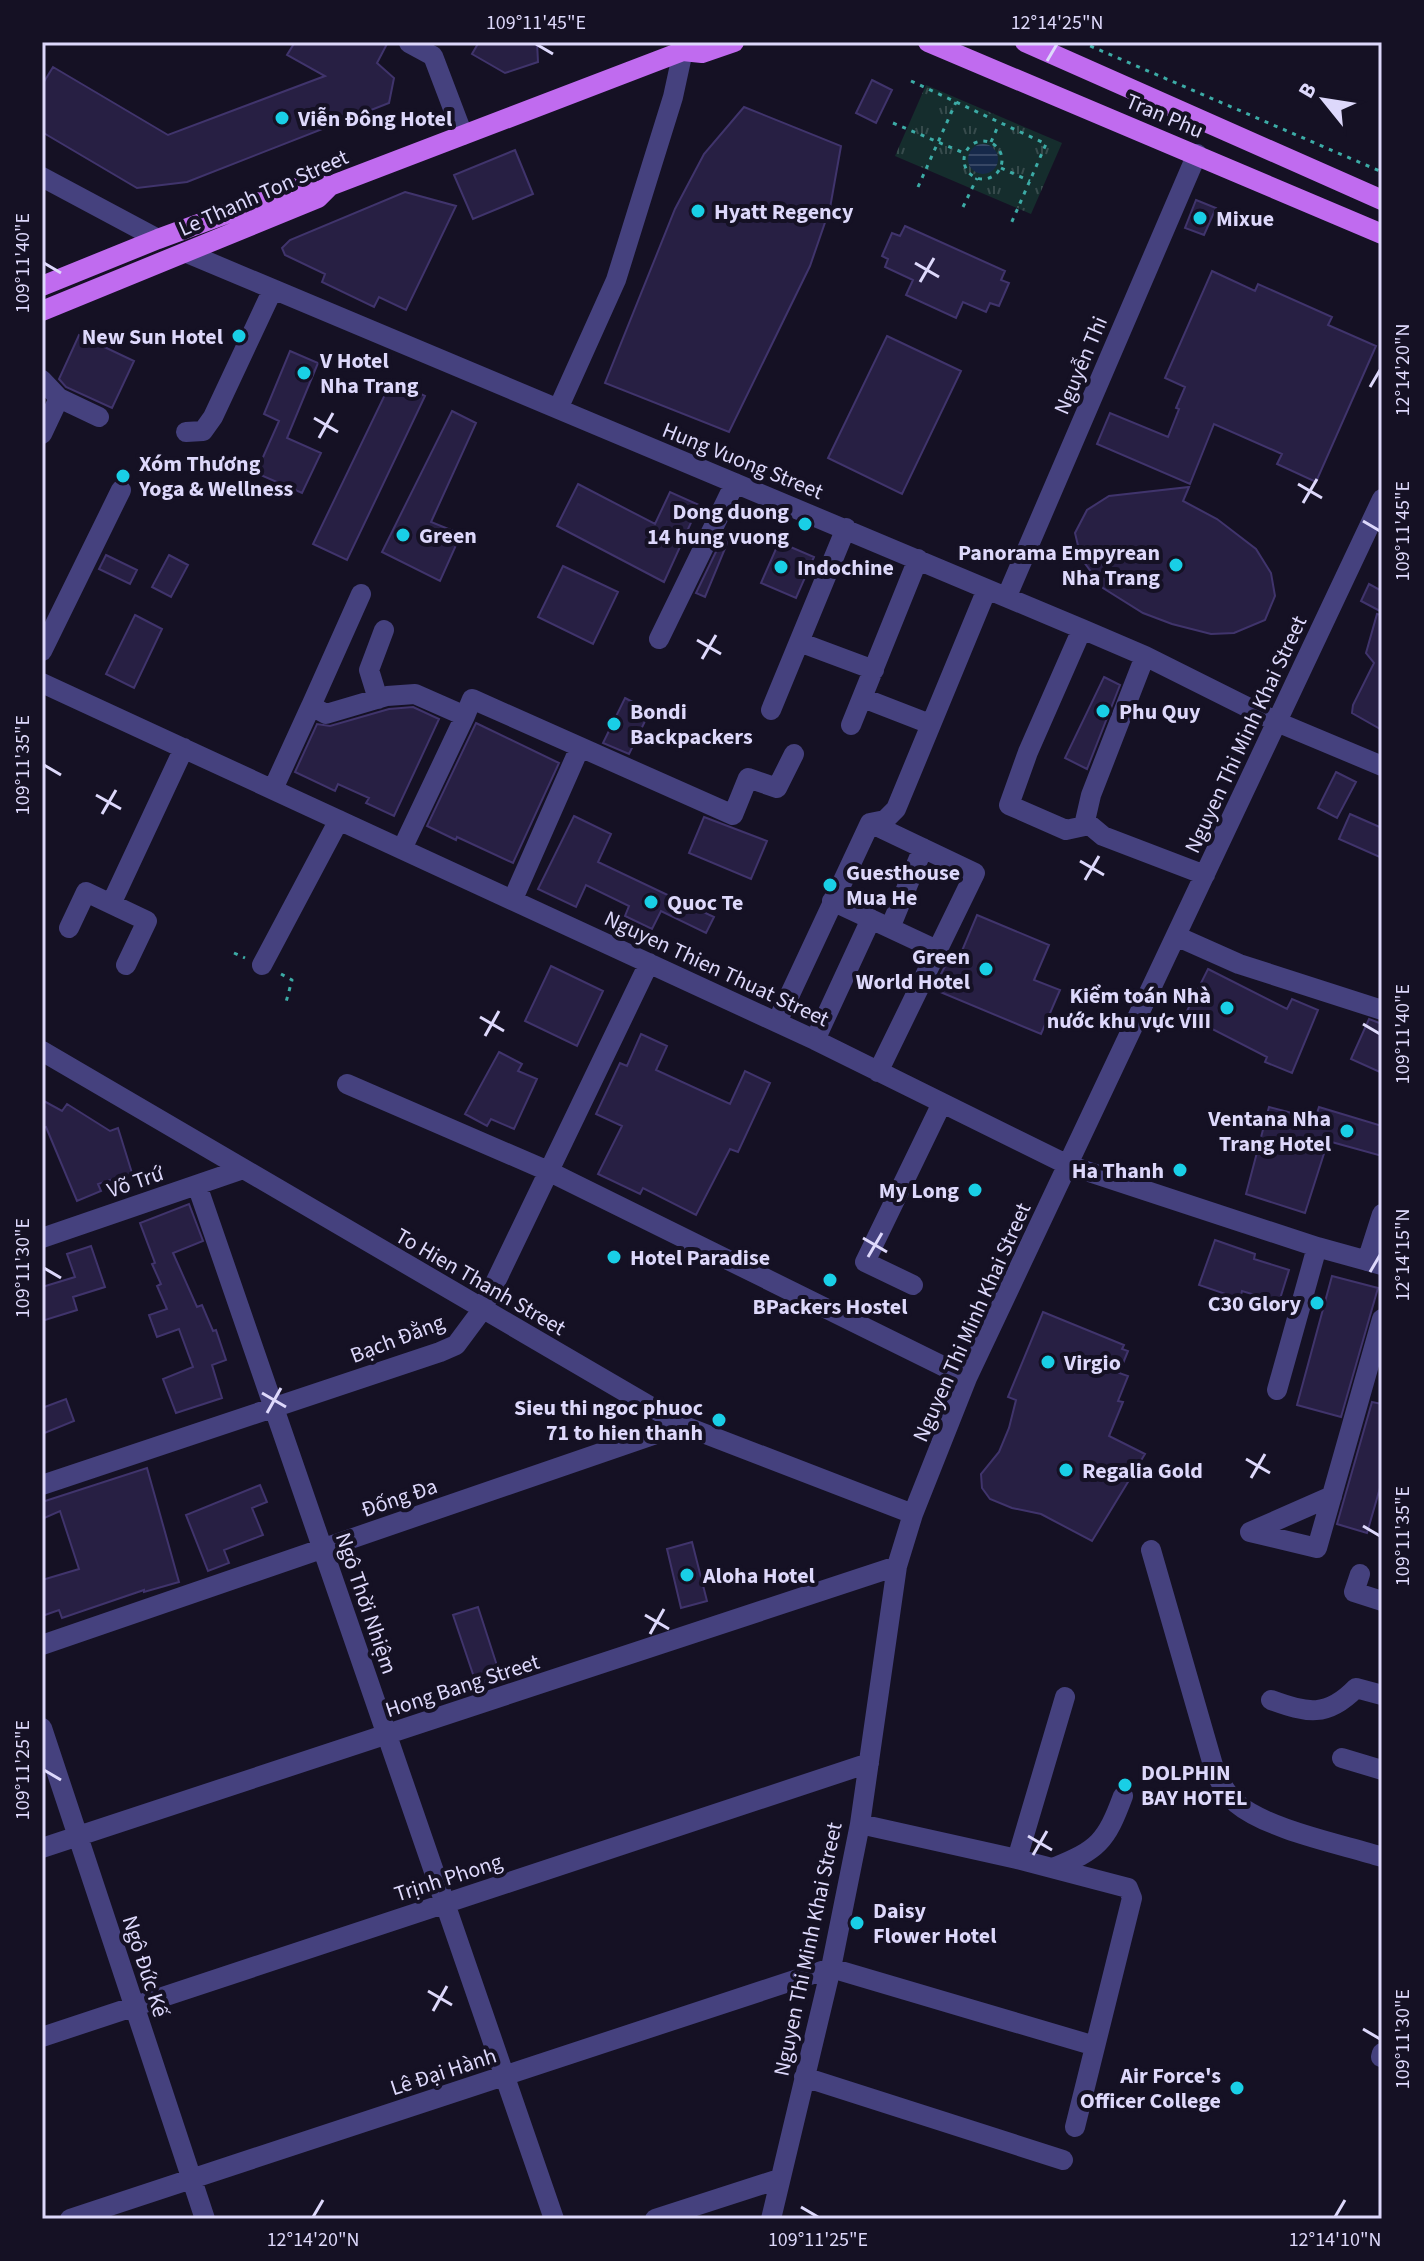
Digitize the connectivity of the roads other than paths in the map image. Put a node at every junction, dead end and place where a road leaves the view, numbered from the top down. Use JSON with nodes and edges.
{"nodes":[{"id":1,"x":734,"y":42,"type":"edge"},
{"id":2,"x":928,"y":42,"type":"edge"},
{"id":3,"x":1025,"y":42,"type":"edge"},
{"id":4,"x":409,"y":43,"type":"edge"},
{"id":5,"x":687,"y":46,"type":"edge"},
{"id":6,"x":463,"y":135,"type":"junction"},
{"id":7,"x":1197,"y":154,"type":"junction"},
{"id":8,"x":42,"y":177,"type":"edge"},
{"id":9,"x":330,"y":186,"type":"junction"},
{"id":10,"x":1382,"y":200,"type":"edge"},
{"id":11,"x":1382,"y":234,"type":"edge"},
{"id":12,"x":158,"y":239,"type":"junction"},
{"id":13,"x":187,"y":253,"type":"junction"},
{"id":14,"x":42,"y":286,"type":"edge"},
{"id":15,"x":273,"y":289,"type":"junction"},
{"id":16,"x":42,"y":311,"type":"edge"},
{"id":17,"x":42,"y":380,"type":"edge"},
{"id":18,"x":59,"y":398,"type":"junction"},
{"id":19,"x":558,"y":409,"type":"junction"},
{"id":20,"x":99,"y":417,"type":"dead end"},
{"id":21,"x":186,"y":432,"type":"dead end"},
{"id":22,"x":42,"y":434,"type":"edge"},
{"id":23,"x":735,"y":483,"type":"junction"},
{"id":24,"x":121,"y":490,"type":"dead end"},
{"id":25,"x":1382,"y":499,"type":"edge"},
{"id":26,"x":846,"y":528,"type":"junction"},
{"id":27,"x":918,"y":559,"type":"junction"},
{"id":28,"x":997,"y":592,"type":"junction"},
{"id":29,"x":361,"y":594,"type":"dead end"},
{"id":30,"x":1082,"y":629,"type":"junction"},
{"id":31,"x":384,"y":630,"type":"dead end"},
{"id":32,"x":659,"y":639,"type":"dead end"},
{"id":33,"x":799,"y":642,"type":"junction"},
{"id":34,"x":42,"y":651,"type":"edge"},
{"id":35,"x":1145,"y":656,"type":"junction"},
{"id":36,"x":874,"y":670,"type":"junction"},
{"id":37,"x":42,"y":683,"type":"edge"},
{"id":38,"x":863,"y":698,"type":"junction"},
{"id":39,"x":378,"y":699,"type":"junction"},
{"id":40,"x":311,"y":706,"type":"junction"},
{"id":41,"x":771,"y":710,"type":"dead end"},
{"id":42,"x":465,"y":716,"type":"junction"},
{"id":43,"x":1277,"y":722,"type":"junction"},
{"id":44,"x":930,"y":724,"type":"junction"},
{"id":45,"x":851,"y":725,"type":"dead end"},
{"id":46,"x":580,"y":747,"type":"junction"},
{"id":47,"x":184,"y":748,"type":"junction"},
{"id":48,"x":794,"y":754,"type":"dead end"},
{"id":49,"x":1382,"y":766,"type":"edge"},
{"id":50,"x":273,"y":789,"type":"junction"},
{"id":51,"x":339,"y":820,"type":"junction"},
{"id":52,"x":870,"y":823,"type":"junction"},
{"id":53,"x":1089,"y":825,"type":"junction"},
{"id":54,"x":923,"y":848,"type":"junction"},
{"id":55,"x":402,"y":849,"type":"junction"},
{"id":56,"x":1205,"y":875,"type":"junction"},
{"id":57,"x":513,"y":899,"type":"junction"},
{"id":58,"x":832,"y":901,"type":"junction"},
{"id":59,"x":112,"y":902,"type":"junction"},
{"id":60,"x":880,"y":923,"type":"junction"},
{"id":61,"x":69,"y":928,"type":"dead end"},
{"id":62,"x":1176,"y":936,"type":"junction"},
{"id":63,"x":939,"y":951,"type":"junction"},
{"id":64,"x":649,"y":963,"type":"junction"},
{"id":65,"x":126,"y":965,"type":"dead end"},
{"id":66,"x":262,"y":965,"type":"dead end"},
{"id":67,"x":1382,"y":1010,"type":"edge"},
{"id":68,"x":777,"y":1022,"type":"junction"},
{"id":69,"x":815,"y":1040,"type":"junction"},
{"id":70,"x":42,"y":1051,"type":"edge"},
{"id":71,"x":878,"y":1072,"type":"junction"},
{"id":72,"x":347,"y":1084,"type":"dead end"},
{"id":73,"x":942,"y":1103,"type":"junction"},
{"id":74,"x":1068,"y":1165,"type":"junction"},
{"id":75,"x":243,"y":1169,"type":"junction"},
{"id":76,"x":548,"y":1171,"type":"junction"},
{"id":77,"x":197,"y":1185,"type":"junction"},
{"id":78,"x":1382,"y":1214,"type":"edge"},
{"id":79,"x":42,"y":1238,"type":"edge"},
{"id":80,"x":1317,"y":1247,"type":"junction"},
{"id":81,"x":1375,"y":1263,"type":"edge"},
{"id":82,"x":913,"y":1285,"type":"dead end"},
{"id":83,"x":482,"y":1310,"type":"junction"},
{"id":84,"x":1382,"y":1319,"type":"edge"},
{"id":85,"x":967,"y":1378,"type":"junction"},
{"id":86,"x":1277,"y":1390,"type":"dead end"},
{"id":87,"x":274,"y":1408,"type":"junction"},
{"id":88,"x":682,"y":1425,"type":"junction"},
{"id":89,"x":42,"y":1485,"type":"edge"},
{"id":90,"x":1332,"y":1496,"type":"dead end"},
{"id":91,"x":913,"y":1514,"type":"junction"},
{"id":92,"x":323,"y":1548,"type":"junction"},
{"id":93,"x":1151,"y":1550,"type":"dead end"},
{"id":94,"x":897,"y":1566,"type":"junction"},
{"id":95,"x":1360,"y":1574,"type":"dead end"},
{"id":96,"x":1382,"y":1601,"type":"edge"},
{"id":97,"x":42,"y":1645,"type":"edge"},
{"id":98,"x":1382,"y":1695,"type":"edge"},
{"id":99,"x":1065,"y":1697,"type":"dead end"},
{"id":100,"x":1271,"y":1700,"type":"dead end"},
{"id":101,"x":42,"y":1728,"type":"edge"},
{"id":102,"x":387,"y":1735,"type":"junction"},
{"id":103,"x":1342,"y":1758,"type":"dead end"},
{"id":104,"x":869,"y":1763,"type":"junction"},
{"id":105,"x":1382,"y":1770,"type":"edge"},
{"id":106,"x":1123,"y":1796,"type":"dead end"},
{"id":107,"x":860,"y":1824,"type":"junction"},
{"id":108,"x":78,"y":1836,"type":"junction"},
{"id":109,"x":42,"y":1848,"type":"edge"},
{"id":110,"x":1382,"y":1857,"type":"edge"},
{"id":111,"x":1017,"y":1859,"type":"junction"},
{"id":112,"x":1053,"y":1868,"type":"junction"},
{"id":113,"x":445,"y":1904,"type":"junction"},
{"id":114,"x":831,"y":1968,"type":"junction"},
{"id":115,"x":134,"y":2007,"type":"junction"},
{"id":116,"x":42,"y":2037,"type":"edge"},
{"id":117,"x":1095,"y":2046,"type":"junction"},
{"id":118,"x":505,"y":2076,"type":"junction"},
{"id":119,"x":804,"y":2077,"type":"junction"},
{"id":120,"x":1075,"y":2127,"type":"dead end"},
{"id":121,"x":1063,"y":2160,"type":"dead end"},
{"id":122,"x":192,"y":2179,"type":"junction"},
{"id":123,"x":779,"y":2179,"type":"junction"},
{"id":124,"x":70,"y":2219,"type":"edge"},
{"id":125,"x":205,"y":2219,"type":"edge"},
{"id":126,"x":554,"y":2219,"type":"edge"},
{"id":127,"x":655,"y":2219,"type":"edge"},
{"id":128,"x":771,"y":2219,"type":"edge"}],
"edges":[{"from":1,"to":5,"type":"main road","name":"Le Thanh Ton Street"},
{"from":2,"to":7,"type":"main road","name":"Tran Phu"},
{"from":3,"to":10,"type":"main road","name":"Tran Phu"},
{"from":4,"to":6,"type":"street"},
{"from":5,"to":6,"type":"main road","name":"Le Thanh Ton Street"},
{"from":5,"to":19,"type":"street"},
{"from":6,"to":9,"type":"main road","name":"Le Thanh Ton Street"},
{"from":7,"to":11,"type":"main road","name":"Tran Phu"},
{"from":7,"to":28,"type":"street","name":"Nguyễn Thi"},
{"from":8,"to":12,"type":"street"},
{"from":9,"to":12,"type":"main road"},
{"from":9,"to":13,"type":"main road","name":"Le Thanh Ton Street"},
{"from":12,"to":13,"type":"main road"},
{"from":12,"to":14,"type":"main road"},
{"from":13,"to":15,"type":"street","name":"Hung Vuong Street"},
{"from":13,"to":16,"type":"main road","name":"Le Thanh Ton Street"},
{"from":15,"to":19,"type":"street","name":"Hung Vuong Street"},
{"from":15,"to":21,"type":"street"},
{"from":17,"to":18,"type":"street"},
{"from":18,"to":20,"type":"street"},
{"from":18,"to":22,"type":"street"},
{"from":19,"to":23,"type":"street","name":"Hung Vuong Street"},
{"from":23,"to":26,"type":"street","name":"Hung Vuong Street"},
{"from":23,"to":32,"type":"street"},
{"from":24,"to":34,"type":"street"},
{"from":25,"to":43,"type":"street","name":"Nguyen Thi Minh Khai Street"},
{"from":26,"to":27,"type":"street","name":"Hung Vuong Street"},
{"from":26,"to":33,"type":"street"},
{"from":27,"to":28,"type":"street","name":"Hung Vuong Street"},
{"from":27,"to":36,"type":"street"},
{"from":28,"to":30,"type":"street","name":"Hung Vuong Street"},
{"from":28,"to":44,"type":"street","name":"Nguyễn Thi"},
{"from":29,"to":40,"type":"street"},
{"from":30,"to":35,"type":"street","name":"Hung Vuong Street"},
{"from":30,"to":53,"type":"street"},
{"from":31,"to":39,"type":"street"},
{"from":33,"to":36,"type":"street"},
{"from":33,"to":41,"type":"street"},
{"from":35,"to":43,"type":"street","name":"Hung Vuong Street"},
{"from":35,"to":53,"type":"street"},
{"from":36,"to":38,"type":"street"},
{"from":37,"to":47,"type":"street","name":"Nguyen Thien Thuat Street"},
{"from":38,"to":44,"type":"street"},
{"from":38,"to":45,"type":"street"},
{"from":39,"to":40,"type":"street"},
{"from":39,"to":42,"type":"street"},
{"from":40,"to":50,"type":"street"},
{"from":42,"to":46,"type":"street"},
{"from":42,"to":55,"type":"street"},
{"from":43,"to":49,"type":"street","name":"Hung Vuong Street"},
{"from":43,"to":56,"type":"street","name":"Nguyen Thi Minh Khai Street"},
{"from":44,"to":52,"type":"street","name":"Nguyễn Thi"},
{"from":46,"to":48,"type":"street"},
{"from":46,"to":57,"type":"street"},
{"from":47,"to":50,"type":"street","name":"Nguyen Thien Thuat Street"},
{"from":47,"to":59,"type":"street"},
{"from":50,"to":51,"type":"street","name":"Nguyen Thien Thuat Street"},
{"from":51,"to":55,"type":"street","name":"Nguyen Thien Thuat Street"},
{"from":51,"to":66,"type":"street"},
{"from":52,"to":54,"type":"street"},
{"from":52,"to":58,"type":"street"},
{"from":53,"to":56,"type":"street"},
{"from":54,"to":60,"type":"street"},
{"from":54,"to":63,"type":"street"},
{"from":55,"to":57,"type":"street","name":"Nguyen Thien Thuat Street"},
{"from":56,"to":62,"type":"street","name":"Nguyen Thi Minh Khai Street"},
{"from":57,"to":64,"type":"street","name":"Nguyen Thien Thuat Street"},
{"from":58,"to":60,"type":"street"},
{"from":58,"to":68,"type":"street"},
{"from":59,"to":61,"type":"street"},
{"from":59,"to":65,"type":"street"},
{"from":60,"to":63,"type":"street"},
{"from":60,"to":69,"type":"street"},
{"from":62,"to":67,"type":"street"},
{"from":62,"to":74,"type":"street","name":"Nguyen Thi Minh Khai Street"},
{"from":63,"to":71,"type":"street"},
{"from":64,"to":68,"type":"street","name":"Nguyen Thien Thuat Street"},
{"from":64,"to":76,"type":"street","name":"Bạch Đằng"},
{"from":68,"to":69,"type":"street","name":"Nguyen Thien Thuat Street"},
{"from":69,"to":71,"type":"street","name":"Nguyen Thien Thuat Street"},
{"from":70,"to":75,"type":"street","name":"To Hien Thanh Street"},
{"from":71,"to":73,"type":"street","name":"Nguyen Thien Thuat Street"},
{"from":72,"to":76,"type":"street"},
{"from":73,"to":74,"type":"street","name":"Nguyen Thien Thuat Street"},
{"from":73,"to":82,"type":"street"},
{"from":74,"to":80,"type":"street","name":"Nguyen Thien Thuat Street"},
{"from":74,"to":85,"type":"street","name":"Nguyen Thi Minh Khai Street"},
{"from":75,"to":77,"type":"street","name":"Võ Trứ"},
{"from":75,"to":83,"type":"street","name":"To Hien Thanh Street"},
{"from":76,"to":83,"type":"street","name":"Bạch Đằng"},
{"from":76,"to":85,"type":"street"},
{"from":77,"to":79,"type":"street","name":"Võ Trứ"},
{"from":77,"to":87,"type":"street","name":"Ngô Thời Nhiệm"},
{"from":78,"to":81,"type":"street"},
{"from":80,"to":81,"type":"street","name":"Nguyen Thien Thuat Street"},
{"from":80,"to":86,"type":"street"},
{"from":83,"to":87,"type":"street","name":"Bạch Đằng"},
{"from":83,"to":88,"type":"street","name":"To Hien Thanh Street"},
{"from":84,"to":90,"type":"street"},
{"from":85,"to":91,"type":"street","name":"Nguyen Thi Minh Khai Street"},
{"from":87,"to":89,"type":"street","name":"Bạch Đằng"},
{"from":87,"to":92,"type":"street","name":"Ngô Thời Nhiệm"},
{"from":88,"to":91,"type":"street","name":"To Hien Thanh Street"},
{"from":88,"to":92,"type":"street","name":"Đống Đa"},
{"from":91,"to":94,"type":"street","name":"Nguyen Thi Minh Khai Street"},
{"from":92,"to":97,"type":"street","name":"Đống Đa"},
{"from":92,"to":102,"type":"street","name":"Ngô Thời Nhiệm"},
{"from":93,"to":110,"type":"street"},
{"from":94,"to":102,"type":"street","name":"Hong Bang Street"},
{"from":94,"to":104,"type":"street","name":"Nguyen Thi Minh Khai Street"},
{"from":95,"to":96,"type":"street"},
{"from":98,"to":100,"type":"street"},
{"from":99,"to":111,"type":"street"},
{"from":101,"to":108,"type":"street","name":"Ngô Đức Kế"},
{"from":102,"to":108,"type":"street","name":"Hong Bang Street"},
{"from":102,"to":113,"type":"street","name":"Ngô Thời Nhiệm"},
{"from":103,"to":105,"type":"street"},
{"from":104,"to":107,"type":"street","name":"Nguyen Thi Minh Khai Street"},
{"from":104,"to":113,"type":"street","name":"Trịnh Phong"},
{"from":106,"to":112,"type":"street"},
{"from":107,"to":111,"type":"street"},
{"from":107,"to":114,"type":"street","name":"Nguyen Thi Minh Khai Street"},
{"from":108,"to":109,"type":"street","name":"Hong Bang Street"},
{"from":108,"to":115,"type":"street","name":"Ngô Đức Kế"},
{"from":111,"to":112,"type":"street"},
{"from":112,"to":117,"type":"street"},
{"from":113,"to":115,"type":"street","name":"Trịnh Phong"},
{"from":113,"to":118,"type":"street","name":"Ngô Thời Nhiệm"},
{"from":114,"to":117,"type":"street"},
{"from":114,"to":118,"type":"street","name":"Lê Đại Hành"},
{"from":114,"to":119,"type":"street","name":"Nguyen Thi Minh Khai Street"},
{"from":115,"to":116,"type":"street","name":"Trịnh Phong"},
{"from":115,"to":122,"type":"street","name":"Ngô Đức Kế"},
{"from":117,"to":120,"type":"street"},
{"from":118,"to":122,"type":"street","name":"Lê Đại Hành"},
{"from":118,"to":126,"type":"street","name":"Ngô Thời Nhiệm"},
{"from":119,"to":121,"type":"street"},
{"from":119,"to":123,"type":"street","name":"Nguyen Thi Minh Khai Street"},
{"from":122,"to":124,"type":"street","name":"Lê Đại Hành"},
{"from":122,"to":125,"type":"street","name":"Ngô Đức Kế"},
{"from":123,"to":127,"type":"street"},
{"from":123,"to":128,"type":"street","name":"Nguyen Thi Minh Khai Street"}]}
